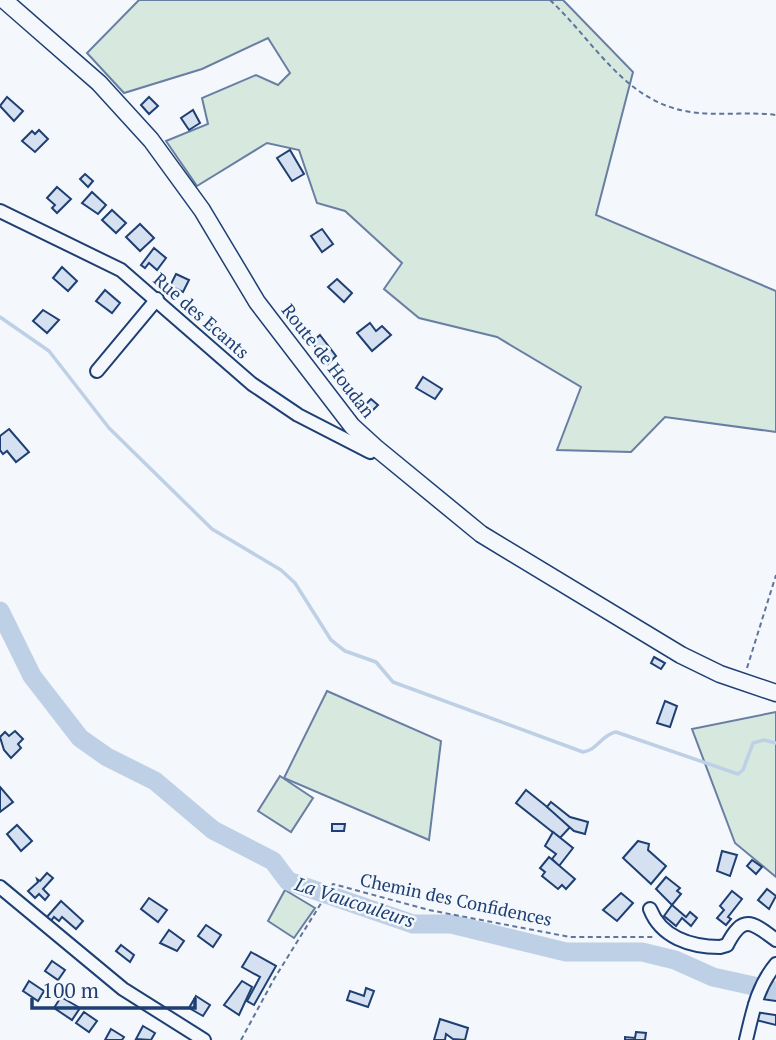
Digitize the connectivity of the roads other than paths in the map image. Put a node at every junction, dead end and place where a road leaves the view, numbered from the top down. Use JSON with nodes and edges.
{"nodes":[{"id":1,"x":4,"y":0,"type":"edge"},
{"id":2,"x":0,"y":211,"type":"edge"},
{"id":3,"x":157,"y":299,"type":"junction"},
{"id":4,"x":97,"y":371,"type":"dead end"},
{"id":5,"x":375,"y":447,"type":"junction"},
{"id":6,"x":776,"y":693,"type":"edge"},
{"id":7,"x":0,"y":887,"type":"edge"},
{"id":8,"x":650,"y":909,"type":"dead end"},
{"id":9,"x":776,"y":940,"type":"edge"},
{"id":10,"x":776,"y":964,"type":"edge"},
{"id":11,"x":755,"y":1001,"type":"junction"},
{"id":12,"x":776,"y":1008,"type":"edge"},
{"id":13,"x":201,"y":1039,"type":"edge"},
{"id":14,"x":746,"y":1040,"type":"edge"}],
"edges":[{"from":1,"to":5,"type":"main road","name":"Route de Houdan"},
{"from":2,"to":3,"type":"street","name":"Rue des Ecants"},
{"from":3,"to":4,"type":"street"},
{"from":3,"to":5,"type":"street","name":"Rue des Ecants"},
{"from":5,"to":6,"type":"main road","name":"Route de Houdan"},
{"from":7,"to":13,"type":"street"},
{"from":8,"to":9,"type":"street"},
{"from":10,"to":11,"type":"street"},
{"from":11,"to":12,"type":"street"},
{"from":11,"to":14,"type":"street"}]}
